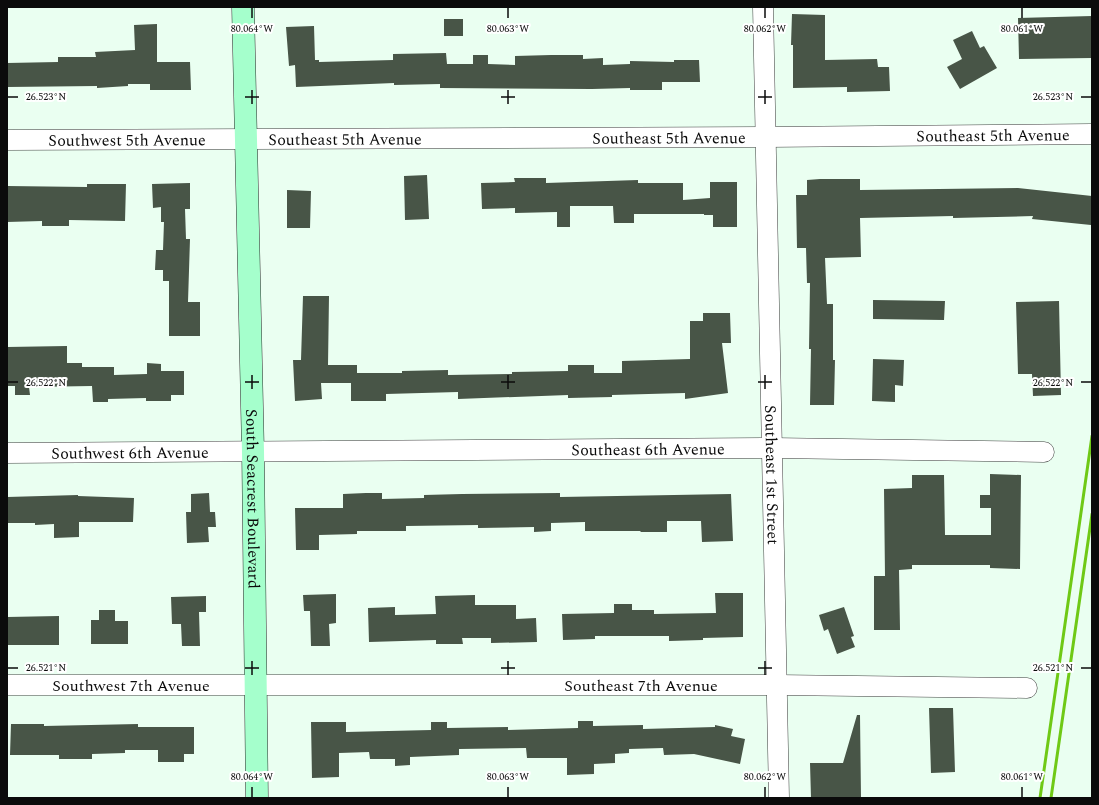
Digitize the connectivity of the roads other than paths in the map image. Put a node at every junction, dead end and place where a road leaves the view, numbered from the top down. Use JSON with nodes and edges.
{"nodes":[{"id":1,"x":243,"y":7,"type":"edge"},
{"id":2,"x":763,"y":7,"type":"edge"},
{"id":3,"x":1092,"y":134,"type":"edge"},
{"id":4,"x":766,"y":137,"type":"junction"},
{"id":5,"x":246,"y":139,"type":"junction"},
{"id":6,"x":7,"y":140,"type":"edge"},
{"id":7,"x":773,"y":448,"type":"junction"},
{"id":8,"x":253,"y":451,"type":"junction"},
{"id":9,"x":1044,"y":452,"type":"dead end"},
{"id":10,"x":7,"y":453,"type":"edge"},
{"id":11,"x":255,"y":684,"type":"junction"},
{"id":12,"x":7,"y":685,"type":"edge"},
{"id":13,"x":777,"y":685,"type":"junction"},
{"id":14,"x":1027,"y":688,"type":"dead end"},
{"id":15,"x":257,"y":798,"type":"edge"},
{"id":16,"x":779,"y":798,"type":"edge"}],
"edges":[{"from":1,"to":5,"type":"street","name":"South Seacrest Boulevard"},
{"from":2,"to":4,"type":"street","name":"Southeast 1st Street"},
{"from":3,"to":4,"type":"street","name":"Southeast 5th Avenue"},
{"from":4,"to":5,"type":"street","name":"Southeast 5th Avenue"},
{"from":4,"to":7,"type":"street","name":"Southeast 1st Street"},
{"from":5,"to":6,"type":"street","name":"Southwest 5th Avenue"},
{"from":5,"to":8,"type":"street","name":"South Seacrest Boulevard"},
{"from":7,"to":8,"type":"street","name":"Southeast 6th Avenue"},
{"from":7,"to":9,"type":"street","name":"Southeast 6th Avenue"},
{"from":7,"to":13,"type":"street","name":"Southeast 1st Street"},
{"from":8,"to":10,"type":"street","name":"Southwest 6th Avenue"},
{"from":8,"to":11,"type":"street","name":"South Seacrest Boulevard"},
{"from":11,"to":12,"type":"street","name":"Southwest 7th Avenue"},
{"from":11,"to":13,"type":"street","name":"Southeast 7th Avenue"},
{"from":11,"to":15,"type":"street","name":"South Seacrest Boulevard"},
{"from":13,"to":14,"type":"street","name":"Southeast 7th Avenue"},
{"from":13,"to":16,"type":"street","name":"Southeast 1st Street"}]}
